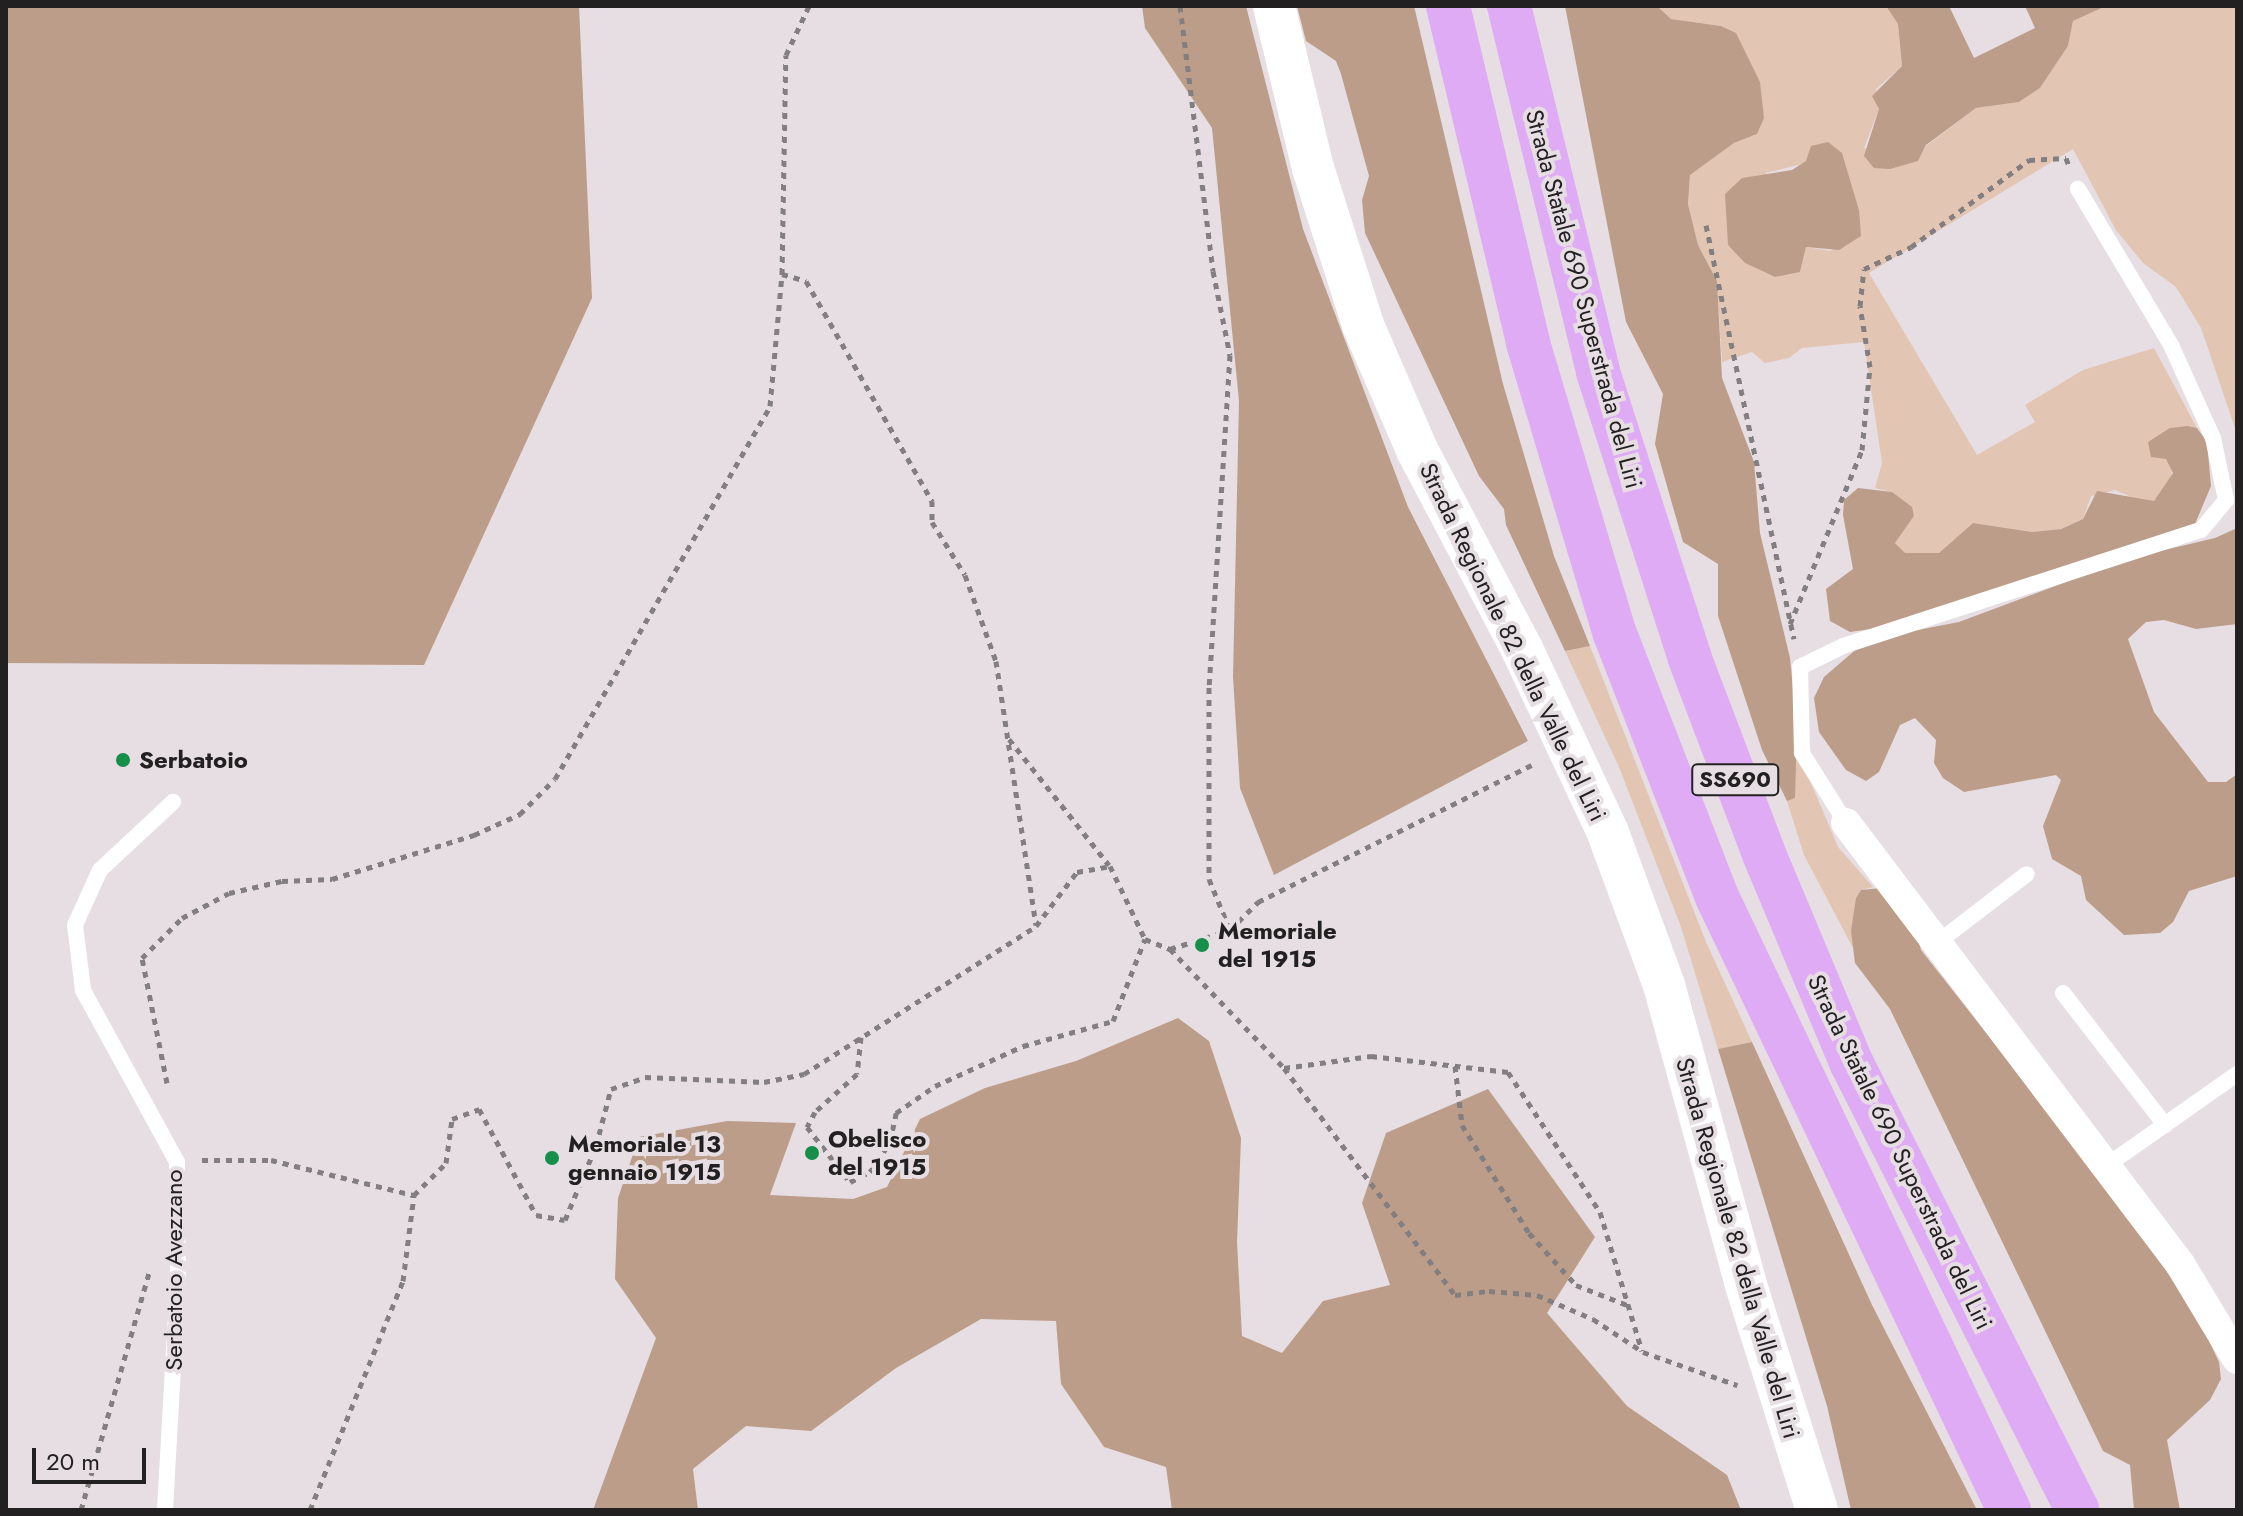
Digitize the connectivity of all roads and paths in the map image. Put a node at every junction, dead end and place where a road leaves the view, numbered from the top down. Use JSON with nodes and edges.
{"nodes":[{"id":1,"x":809,"y":6,"type":"edge"},
{"id":2,"x":1180,"y":6,"type":"edge"},
{"id":3,"x":1274,"y":6,"type":"edge"},
{"id":4,"x":1448,"y":6,"type":"edge"},
{"id":5,"x":1509,"y":6,"type":"edge"},
{"id":6,"x":2078,"y":189,"type":"joint"},
{"id":7,"x":1706,"y":225,"type":"dead end"},
{"id":8,"x":782,"y":274,"type":"junction"},
{"id":9,"x":1790,"y":624,"type":"junction"},
{"id":10,"x":1800,"y":667,"type":"junction"},
{"id":11,"x":1554,"y":716,"type":"junction"},
{"id":12,"x":1008,"y":738,"type":"junction"},
{"id":13,"x":173,"y":802,"type":"dead end"},
{"id":14,"x":1846,"y":823,"type":"joint"},
{"id":15,"x":1110,"y":866,"type":"junction"},
{"id":16,"x":2027,"y":874,"type":"dead end"},
{"id":17,"x":1036,"y":926,"type":"junction"},
{"id":18,"x":1230,"y":930,"type":"junction"},
{"id":19,"x":1145,"y":939,"type":"junction"},
{"id":20,"x":1937,"y":943,"type":"junction"},
{"id":21,"x":1170,"y":949,"type":"junction"},
{"id":22,"x":2063,"y":993,"type":"dead end"},
{"id":23,"x":862,"y":1036,"type":"junction"},
{"id":24,"x":1455,"y":1066,"type":"junction"},
{"id":25,"x":1284,"y":1068,"type":"junction"},
{"id":26,"x":2237,"y":1074,"type":"edge"},
{"id":27,"x":170,"y":1100,"type":"dead end"},
{"id":28,"x":2165,"y":1125,"type":"junction"},
{"id":29,"x":177,"y":1162,"type":"junction"},
{"id":30,"x":2106,"y":1166,"type":"junction"},
{"id":31,"x":414,"y":1195,"type":"junction"},
{"id":32,"x":151,"y":1266,"type":"dead end"},
{"id":33,"x":1631,"y":1307,"type":"junction"},
{"id":34,"x":2232,"y":1341,"type":"edge"},
{"id":35,"x":1643,"y":1352,"type":"junction"},
{"id":36,"x":1780,"y":1399,"type":"junction"},
{"id":37,"x":81,"y":1510,"type":"edge"},
{"id":38,"x":165,"y":1510,"type":"edge"},
{"id":39,"x":310,"y":1510,"type":"edge"},
{"id":40,"x":1817,"y":1510,"type":"edge"},
{"id":41,"x":2009,"y":1510,"type":"edge"},
{"id":42,"x":2077,"y":1510,"type":"edge"}],
"edges":[{"from":1,"to":8,"type":"path"},
{"from":2,"to":18,"type":"path"},
{"from":3,"to":11,"type":"main road","name":"Strada Regionale 82 della Valle del Liri"},
{"from":4,"to":41,"type":"highway","number":"SS690"},
{"from":5,"to":42,"type":"highway","name":"Strada Statale 690 Superstrada del Liri","number":"SS690"},
{"from":6,"to":9,"type":"path"},
{"from":6,"to":10,"type":"lane"},
{"from":7,"to":9,"type":"path"},
{"from":8,"to":12,"type":"path"},
{"from":8,"to":27,"type":"path"},
{"from":9,"to":10,"type":"path"},
{"from":10,"to":14,"type":"lane"},
{"from":11,"to":18,"type":"path"},
{"from":11,"to":36,"type":"main road","name":"Strada Regionale 82 della Valle del Liri"},
{"from":12,"to":15,"type":"path"},
{"from":12,"to":17,"type":"path"},
{"from":13,"to":29,"type":"lane","name":"Serbatoio Avezzano"},
{"from":14,"to":20,"type":"street"},
{"from":15,"to":17,"type":"path"},
{"from":15,"to":19,"type":"path"},
{"from":16,"to":20,"type":"lane"},
{"from":17,"to":23,"type":"path"},
{"from":18,"to":21,"type":"path"},
{"from":19,"to":21,"type":"path"},
{"from":19,"to":23,"type":"path"},
{"from":20,"to":30,"type":"street"},
{"from":21,"to":25,"type":"path"},
{"from":22,"to":28,"type":"lane"},
{"from":23,"to":31,"type":"path"},
{"from":24,"to":25,"type":"path"},
{"from":24,"to":33,"type":"path"},
{"from":24,"to":33,"type":"path"},
{"from":25,"to":35,"type":"path"},
{"from":26,"to":28,"type":"lane"},
{"from":28,"to":30,"type":"lane"},
{"from":29,"to":31,"type":"path"},
{"from":29,"to":38,"type":"lane","name":"Serbatoio Avezzano"},
{"from":30,"to":34,"type":"street"},
{"from":31,"to":39,"type":"path"},
{"from":32,"to":37,"type":"path"},
{"from":33,"to":35,"type":"path"},
{"from":35,"to":36,"type":"path"},
{"from":36,"to":40,"type":"main road","name":"Strada Regionale 82 della Valle del Liri"}]}
